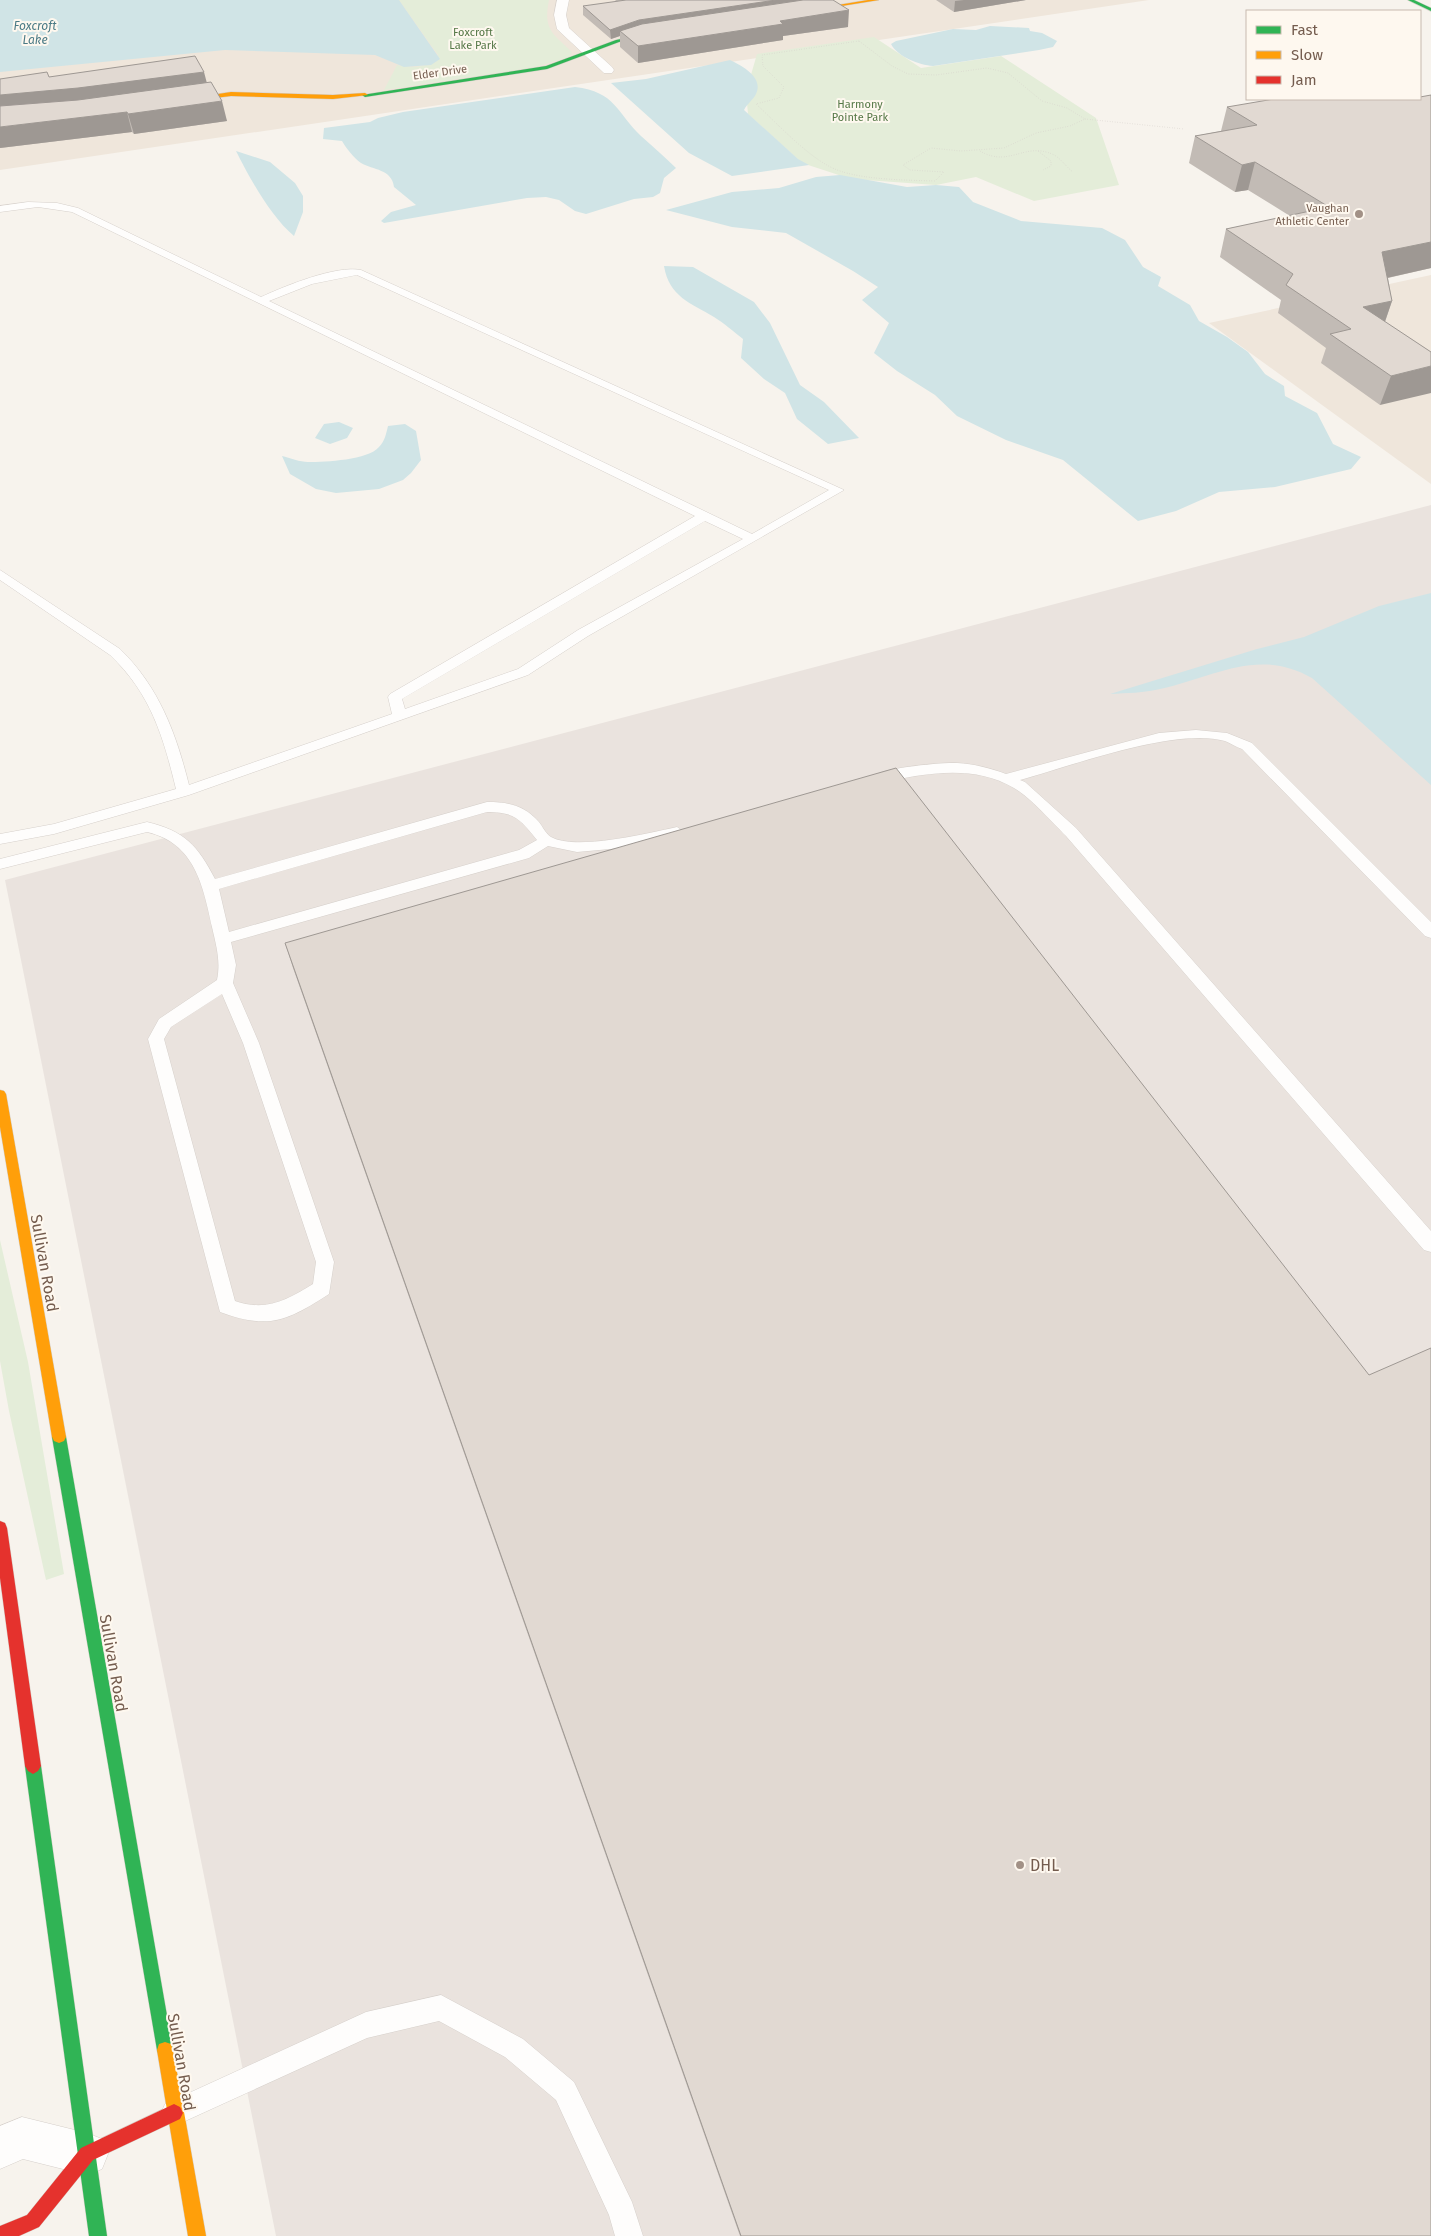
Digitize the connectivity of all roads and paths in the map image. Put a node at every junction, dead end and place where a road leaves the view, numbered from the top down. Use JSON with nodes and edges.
{"nodes":[{"id":1,"x":563,"y":0,"type":"edge"},
{"id":2,"x":877,"y":0,"type":"edge"},
{"id":3,"x":1410,"y":0,"type":"edge"},
{"id":4,"x":1431,"y":10,"type":"edge"},
{"id":5,"x":792,"y":13,"type":"edge"},
{"id":6,"x":668,"y":31,"type":"edge"},
{"id":7,"x":588,"y":54,"type":"junction"},
{"id":8,"x":608,"y":70,"type":"dead end"},
{"id":9,"x":167,"y":102,"type":"edge"},
{"id":10,"x":1084,"y":119,"type":"junction"},
{"id":11,"x":1184,"y":129,"type":"dead end"},
{"id":12,"x":1038,"y":150,"type":"junction"},
{"id":13,"x":980,"y":151,"type":"junction"},
{"id":14,"x":1043,"y":170,"type":"dead end"},
{"id":15,"x":1073,"y":172,"type":"dead end"},
{"id":16,"x":0,"y":209,"type":"edge"},
{"id":17,"x":260,"y":301,"type":"junction"},
{"id":18,"x":704,"y":516,"type":"junction"},
{"id":19,"x":752,"y":539,"type":"junction"},
{"id":20,"x":0,"y":574,"type":"edge"},
{"id":21,"x":400,"y":717,"type":"junction"},
{"id":22,"x":1005,"y":780,"type":"junction"},
{"id":23,"x":863,"y":782,"type":"edge"},
{"id":24,"x":184,"y":792,"type":"junction"},
{"id":25,"x":142,"y":804,"type":"junction"},
{"id":26,"x":147,"y":827,"type":"junction"},
{"id":27,"x":694,"y":828,"type":"edge"},
{"id":28,"x":0,"y":838,"type":"edge"},
{"id":29,"x":546,"y":841,"type":"junction"},
{"id":30,"x":0,"y":864,"type":"edge"},
{"id":31,"x":211,"y":886,"type":"junction"},
{"id":32,"x":1431,"y":932,"type":"edge"},
{"id":33,"x":223,"y":939,"type":"junction"},
{"id":34,"x":225,"y":983,"type":"junction"},
{"id":35,"x":0,"y":1094,"type":"edge"},
{"id":36,"x":1431,"y":1244,"type":"edge"},
{"id":37,"x":0,"y":1528,"type":"edge"},
{"id":38,"x":174,"y":2113,"type":"junction"},
{"id":39,"x":0,"y":2148,"type":"edge"},
{"id":40,"x":87,"y":2154,"type":"junction"},
{"id":41,"x":0,"y":2235,"type":"edge"},
{"id":42,"x":98,"y":2236,"type":"edge"},
{"id":43,"x":197,"y":2236,"type":"edge"},
{"id":44,"x":629,"y":2236,"type":"edge"}],
"edges":[{"from":1,"to":7,"type":"street"},
{"from":2,"to":5,"type":"street"},
{"from":3,"to":4,"type":"street"},
{"from":6,"to":7,"type":"street","name":"Elder Drive"},
{"from":7,"to":8,"type":"street"},
{"from":7,"to":9,"type":"street","name":"Elder Drive"},
{"from":10,"to":11,"type":"path"},
{"from":10,"to":13,"type":"path"},
{"from":10,"to":13,"type":"path"},
{"from":12,"to":13,"type":"path"},
{"from":12,"to":14,"type":"path"},
{"from":12,"to":15,"type":"path"},
{"from":16,"to":17,"type":"lane"},
{"from":17,"to":18,"type":"lane"},
{"from":17,"to":19,"type":"lane"},
{"from":18,"to":19,"type":"lane"},
{"from":18,"to":21,"type":"lane"},
{"from":19,"to":21,"type":"lane"},
{"from":20,"to":24,"type":"lane"},
{"from":21,"to":24,"type":"lane"},
{"from":22,"to":23,"type":"lane"},
{"from":22,"to":32,"type":"lane"},
{"from":22,"to":36,"type":"lane"},
{"from":24,"to":25,"type":"lane"},
{"from":25,"to":26,"type":"lane"},
{"from":25,"to":28,"type":"lane"},
{"from":26,"to":30,"type":"lane"},
{"from":26,"to":31,"type":"lane"},
{"from":27,"to":29,"type":"lane"},
{"from":29,"to":31,"type":"lane"},
{"from":29,"to":33,"type":"lane"},
{"from":31,"to":33,"type":"lane"},
{"from":33,"to":34,"type":"lane"},
{"from":34,"to":34,"type":"lane"},
{"from":35,"to":38,"type":"street","name":"Sullivan Road"},
{"from":37,"to":40,"type":"street"},
{"from":38,"to":40,"type":"street"},
{"from":38,"to":43,"type":"street","name":"Sullivan Road"},
{"from":38,"to":44,"type":"lane"},
{"from":39,"to":40,"type":"street"},
{"from":40,"to":41,"type":"street"},
{"from":40,"to":42,"type":"street"}]}
